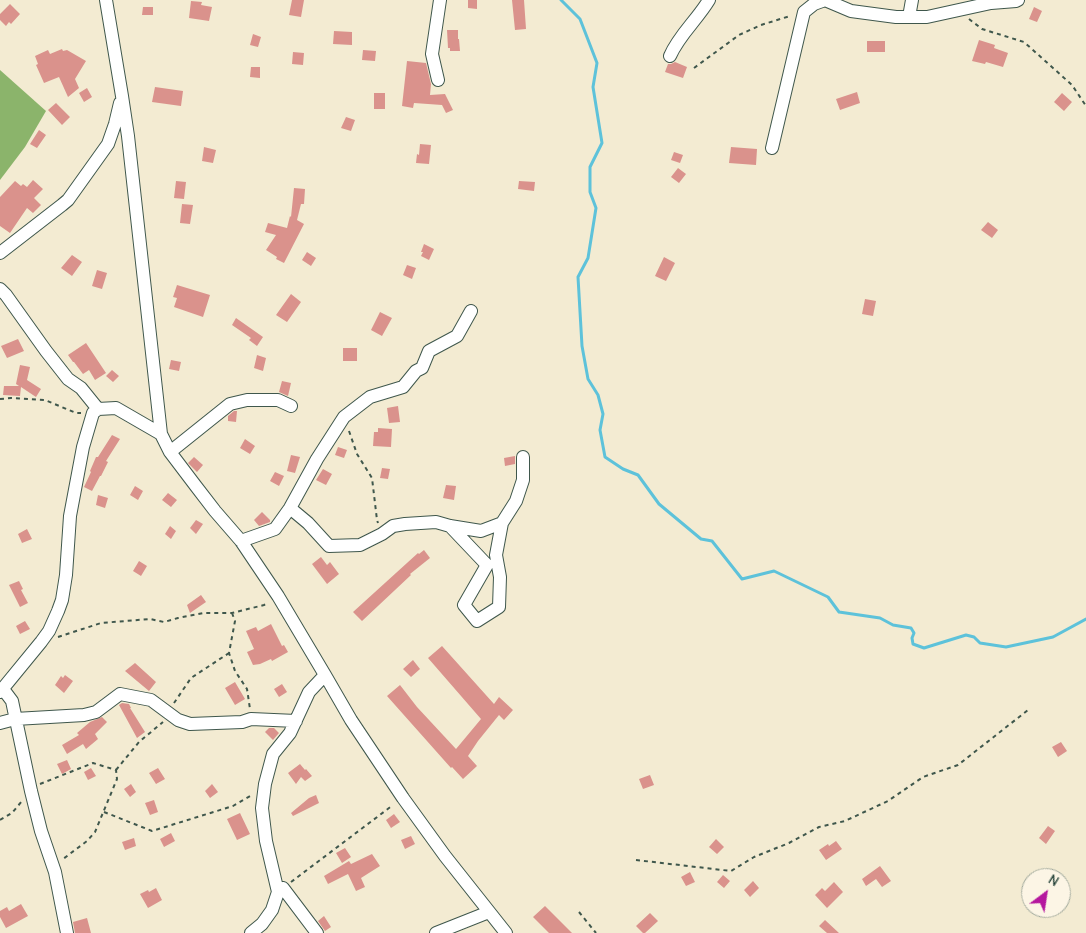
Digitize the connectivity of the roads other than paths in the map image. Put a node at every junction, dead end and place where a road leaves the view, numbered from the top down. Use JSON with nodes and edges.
{"nodes":[{"id":1,"x":106,"y":0,"type":"edge"},
{"id":2,"x":440,"y":0,"type":"edge"},
{"id":3,"x":709,"y":0,"type":"edge"},
{"id":4,"x":912,"y":0,"type":"edge"},
{"id":5,"x":1018,"y":0,"type":"edge"},
{"id":6,"x":909,"y":17,"type":"junction"},
{"id":7,"x":670,"y":56,"type":"dead end"},
{"id":8,"x":438,"y":80,"type":"dead end"},
{"id":9,"x":122,"y":96,"type":"junction"},
{"id":10,"x":772,"y":148,"type":"dead end"},
{"id":11,"x":0,"y":253,"type":"edge"},
{"id":12,"x":0,"y":289,"type":"edge"},
{"id":13,"x":471,"y":311,"type":"dead end"},
{"id":14,"x":291,"y":406,"type":"dead end"},
{"id":15,"x":96,"y":411,"type":"junction"},
{"id":16,"x":161,"y":434,"type":"junction"},
{"id":17,"x":170,"y":452,"type":"junction"},
{"id":18,"x":523,"y":457,"type":"dead end"},
{"id":19,"x":290,"y":508,"type":"junction"},
{"id":20,"x":502,"y":523,"type":"junction"},
{"id":21,"x":450,"y":526,"type":"junction"},
{"id":22,"x":242,"y":541,"type":"junction"},
{"id":23,"x":487,"y":565,"type":"junction"},
{"id":24,"x":500,"y":577,"type":"junction"},
{"id":25,"x":325,"y":675,"type":"junction"},
{"id":26,"x":1,"y":690,"type":"edge"},
{"id":27,"x":15,"y":720,"type":"junction"},
{"id":28,"x":296,"y":722,"type":"junction"},
{"id":29,"x":0,"y":723,"type":"edge"},
{"id":30,"x":283,"y":888,"type":"road end"},
{"id":31,"x":489,"y":912,"type":"junction"},
{"id":32,"x":254,"y":932,"type":"edge"},
{"id":33,"x":67,"y":933,"type":"edge"},
{"id":34,"x":317,"y":933,"type":"edge"},
{"id":35,"x":436,"y":933,"type":"edge"},
{"id":36,"x":506,"y":933,"type":"edge"}],
"edges":[{"from":1,"to":9,"type":"street"},
{"from":2,"to":8,"type":"street"},
{"from":3,"to":7,"type":"street"},
{"from":4,"to":6,"type":"street"},
{"from":5,"to":6,"type":"street"},
{"from":6,"to":10,"type":"street"},
{"from":9,"to":11,"type":"street"},
{"from":9,"to":16,"type":"street"},
{"from":12,"to":15,"type":"street"},
{"from":13,"to":19,"type":"street"},
{"from":14,"to":17,"type":"street"},
{"from":15,"to":16,"type":"street"},
{"from":15,"to":26,"type":"street"},
{"from":16,"to":17,"type":"street"},
{"from":17,"to":22,"type":"street"},
{"from":18,"to":20,"type":"street"},
{"from":19,"to":21,"type":"street"},
{"from":19,"to":22,"type":"street"},
{"from":20,"to":21,"type":"street"},
{"from":20,"to":24,"type":"street"},
{"from":21,"to":23,"type":"street"},
{"from":22,"to":25,"type":"street"},
{"from":23,"to":24,"type":"street"},
{"from":23,"to":24,"type":"street"},
{"from":25,"to":28,"type":"street"},
{"from":25,"to":31,"type":"street"},
{"from":26,"to":27,"type":"street"},
{"from":27,"to":28,"type":"street"},
{"from":27,"to":29,"type":"street"},
{"from":27,"to":33,"type":"street"},
{"from":28,"to":32,"type":"street"},
{"from":30,"to":34,"type":"street"},
{"from":31,"to":35,"type":"street"},
{"from":31,"to":36,"type":"street"}]}
